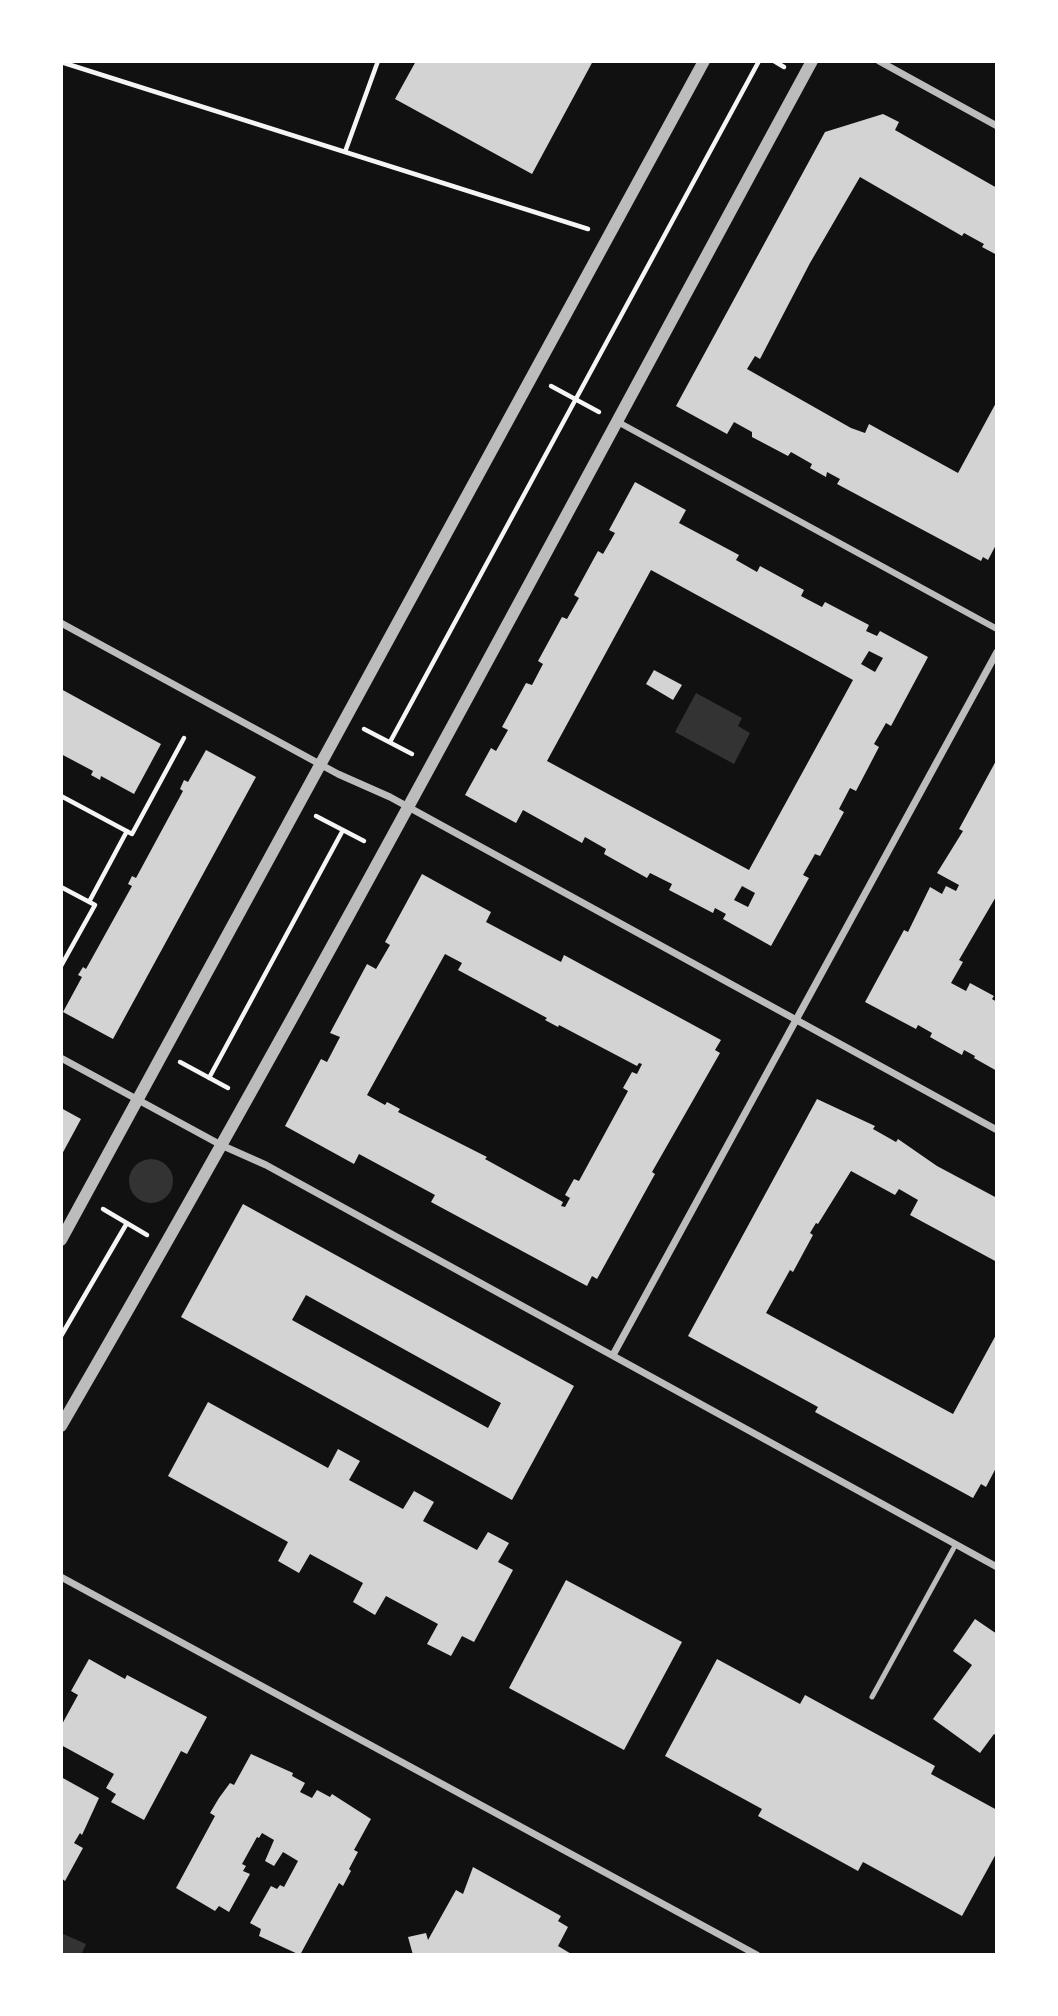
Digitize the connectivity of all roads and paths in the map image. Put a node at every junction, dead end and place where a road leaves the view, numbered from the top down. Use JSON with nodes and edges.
{"nodes":[{"id":1,"x":378,"y":61,"type":"edge"},
{"id":2,"x":704,"y":61,"type":"edge"},
{"id":3,"x":759,"y":61,"type":"edge"},
{"id":4,"x":812,"y":61,"type":"edge"},
{"id":5,"x":879,"y":61,"type":"edge"},
{"id":6,"x":61,"y":62,"type":"edge"},
{"id":7,"x":997,"y":126,"type":"edge"},
{"id":8,"x":345,"y":152,"type":"junction"},
{"id":9,"x":609,"y":235,"type":"junction"},
{"id":10,"x":532,"y":376,"type":"junction"},
{"id":11,"x":576,"y":399,"type":"junction"},
{"id":12,"x":618,"y":422,"type":"junction"},
{"id":13,"x":61,"y":623,"type":"edge"},
{"id":14,"x":997,"y":629,"type":"edge"},
{"id":15,"x":997,"y":652,"type":"edge"},
{"id":16,"x":345,"y":718,"type":"junction"},
{"id":17,"x":184,"y":738,"type":"dead end"},
{"id":18,"x":390,"y":743,"type":"junction"},
{"id":19,"x":320,"y":763,"type":"junction"},
{"id":20,"x":431,"y":765,"type":"junction"},
{"id":21,"x":61,"y":796,"type":"edge"},
{"id":22,"x":297,"y":805,"type":"junction"},
{"id":23,"x":408,"y":808,"type":"junction"},
{"id":24,"x":343,"y":830,"type":"junction"},
{"id":25,"x":127,"y":831,"type":"junction"},
{"id":26,"x":384,"y":851,"type":"junction"},
{"id":27,"x":61,"y":887,"type":"edge"},
{"id":28,"x":89,"y":902,"type":"junction"},
{"id":29,"x":61,"y":966,"type":"edge"},
{"id":30,"x":796,"y":1020,"type":"junction"},
{"id":31,"x":165,"y":1054,"type":"junction"},
{"id":32,"x":61,"y":1058,"type":"edge"},
{"id":33,"x":209,"y":1078,"type":"junction"},
{"id":34,"x":247,"y":1099,"type":"junction"},
{"id":35,"x":140,"y":1101,"type":"junction"},
{"id":36,"x":997,"y":1130,"type":"edge"},
{"id":37,"x":221,"y":1145,"type":"junction"},
{"id":38,"x":85,"y":1199,"type":"junction"},
{"id":39,"x":127,"y":1223,"type":"junction"},
{"id":40,"x":61,"y":1240,"type":"edge"},
{"id":41,"x":165,"y":1246,"type":"junction"},
{"id":42,"x":61,"y":1336,"type":"edge"},
{"id":43,"x":613,"y":1355,"type":"junction"},
{"id":44,"x":61,"y":1426,"type":"edge"},
{"id":45,"x":956,"y":1544,"type":"junction"},
{"id":46,"x":997,"y":1567,"type":"edge"},
{"id":47,"x":61,"y":1577,"type":"edge"},
{"id":48,"x":872,"y":1697,"type":"dead end"},
{"id":49,"x":757,"y":1955,"type":"edge"}],
"edges":[{"from":1,"to":8,"type":"path"},
{"from":2,"to":9,"type":"street"},
{"from":3,"to":11,"type":"path"},
{"from":4,"to":12,"type":"street"},
{"from":5,"to":7,"type":"street"},
{"from":6,"to":8,"type":"path"},
{"from":8,"to":9,"type":"path"},
{"from":9,"to":10,"type":"street"},
{"from":10,"to":11,"type":"path"},
{"from":10,"to":16,"type":"street"},
{"from":11,"to":12,"type":"path"},
{"from":11,"to":18,"type":"path"},
{"from":12,"to":14,"type":"street"},
{"from":12,"to":20,"type":"street"},
{"from":13,"to":19,"type":"street"},
{"from":15,"to":30,"type":"street"},
{"from":16,"to":18,"type":"path"},
{"from":16,"to":19,"type":"street"},
{"from":17,"to":25,"type":"path"},
{"from":18,"to":20,"type":"path"},
{"from":19,"to":22,"type":"street"},
{"from":19,"to":23,"type":"street"},
{"from":20,"to":23,"type":"street"},
{"from":21,"to":25,"type":"path"},
{"from":22,"to":24,"type":"path"},
{"from":22,"to":31,"type":"street"},
{"from":23,"to":26,"type":"street"},
{"from":23,"to":30,"type":"street"},
{"from":24,"to":26,"type":"path"},
{"from":24,"to":33,"type":"path"},
{"from":25,"to":28,"type":"path"},
{"from":26,"to":34,"type":"street"},
{"from":27,"to":28,"type":"path"},
{"from":28,"to":29,"type":"path"},
{"from":30,"to":36,"type":"street"},
{"from":30,"to":43,"type":"street"},
{"from":31,"to":33,"type":"path"},
{"from":31,"to":35,"type":"street"},
{"from":32,"to":35,"type":"street"},
{"from":33,"to":34,"type":"path"},
{"from":34,"to":37,"type":"street"},
{"from":35,"to":37,"type":"street"},
{"from":35,"to":38,"type":"street"},
{"from":37,"to":41,"type":"street"},
{"from":37,"to":43,"type":"street"},
{"from":38,"to":39,"type":"path"},
{"from":38,"to":40,"type":"street"},
{"from":39,"to":41,"type":"path"},
{"from":39,"to":42,"type":"path"},
{"from":41,"to":44,"type":"street"},
{"from":43,"to":45,"type":"street"},
{"from":45,"to":46,"type":"street"},
{"from":45,"to":48,"type":"lane"},
{"from":47,"to":49,"type":"street"}]}
